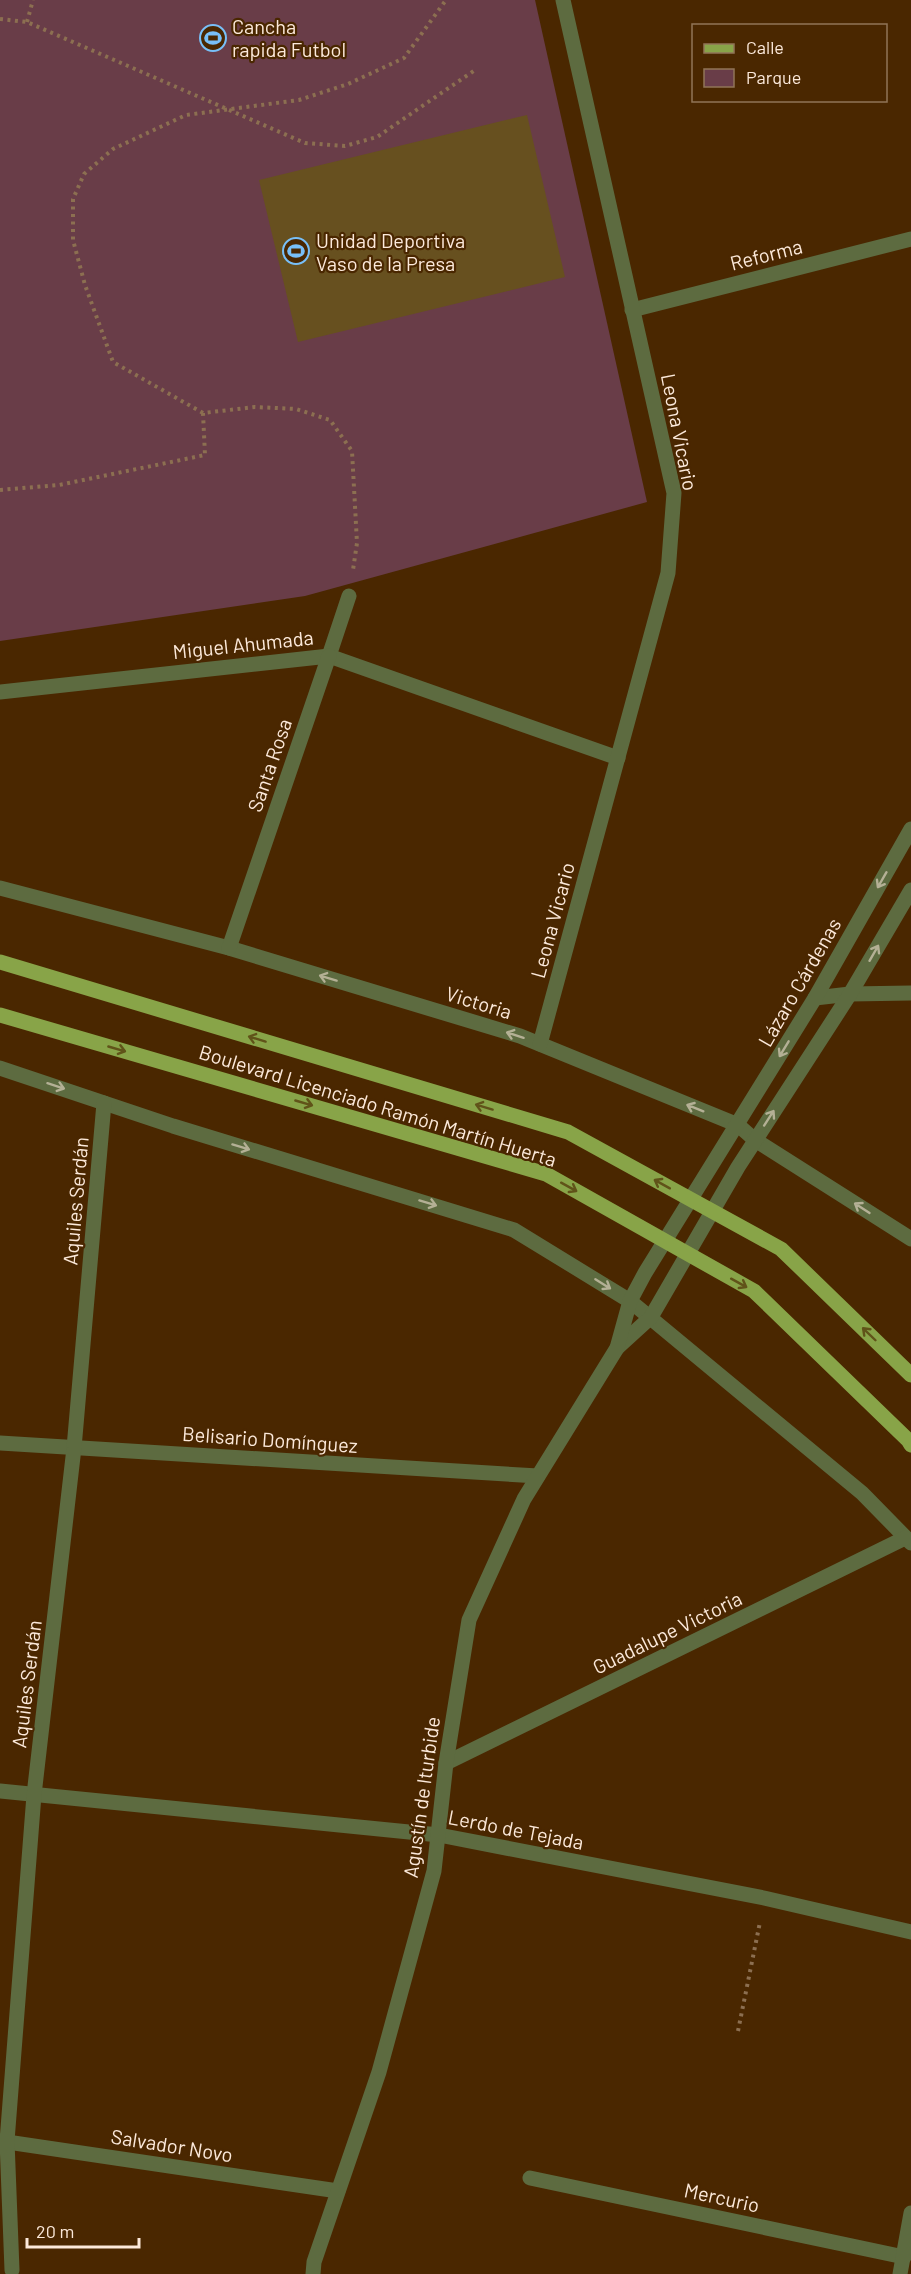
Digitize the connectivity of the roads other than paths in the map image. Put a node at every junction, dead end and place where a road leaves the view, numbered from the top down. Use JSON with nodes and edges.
{"nodes":[{"id":1,"x":563,"y":0,"type":"edge"},
{"id":2,"x":911,"y":239,"type":"edge"},
{"id":3,"x":632,"y":310,"type":"junction"},
{"id":4,"x":349,"y":596,"type":"road end"},
{"id":5,"x":328,"y":656,"type":"junction"},
{"id":6,"x":0,"y":692,"type":"edge"},
{"id":7,"x":618,"y":758,"type":"junction"},
{"id":8,"x":911,"y":829,"type":"edge"},
{"id":9,"x":0,"y":888,"type":"edge"},
{"id":10,"x":911,"y":890,"type":"edge"},
{"id":11,"x":229,"y":948,"type":"junction"},
{"id":12,"x":0,"y":962,"type":"edge"},
{"id":13,"x":911,"y":993,"type":"edge"},
{"id":14,"x":850,"y":994,"type":"junction"},
{"id":15,"x":815,"y":998,"type":"junction"},
{"id":16,"x":0,"y":1015,"type":"edge"},
{"id":17,"x":540,"y":1044,"type":"junction"},
{"id":18,"x":0,"y":1068,"type":"edge"},
{"id":19,"x":104,"y":1103,"type":"junction"},
{"id":20,"x":738,"y":1125,"type":"junction"},
{"id":21,"x":755,"y":1140,"type":"junction"},
{"id":22,"x":911,"y":1239,"type":"edge"},
{"id":23,"x":645,"y":1273,"type":"joint"},
{"id":24,"x":630,"y":1301,"type":"junction"},
{"id":25,"x":651,"y":1317,"type":"junction"},
{"id":26,"x":617,"y":1348,"type":"junction"},
{"id":27,"x":911,"y":1375,"type":"edge"},
{"id":28,"x":0,"y":1443,"type":"edge"},
{"id":29,"x":911,"y":1445,"type":"edge"},
{"id":30,"x":74,"y":1448,"type":"junction"},
{"id":31,"x":538,"y":1476,"type":"junction"},
{"id":32,"x":908,"y":1540,"type":"edge"},
{"id":33,"x":447,"y":1763,"type":"junction"},
{"id":34,"x":0,"y":1791,"type":"edge"},
{"id":35,"x":34,"y":1795,"type":"junction"},
{"id":36,"x":439,"y":1835,"type":"junction"},
{"id":37,"x":911,"y":1932,"type":"edge"},
{"id":38,"x":4,"y":2141,"type":"edge"},
{"id":39,"x":530,"y":2178,"type":"dead end"},
{"id":40,"x":338,"y":2191,"type":"junction"},
{"id":41,"x":911,"y":2213,"type":"edge"},
{"id":42,"x":904,"y":2257,"type":"junction"},
{"id":43,"x":12,"y":2270,"type":"dead end"},
{"id":44,"x":313,"y":2274,"type":"edge"},
{"id":45,"x":900,"y":2274,"type":"edge"}],
"edges":[{"from":1,"to":3,"type":"street","name":"Leona Vicario"},
{"from":2,"to":3,"type":"street","name":"Reforma"},
{"from":3,"to":7,"type":"street","name":"Leona Vicario"},
{"from":4,"to":5,"type":"street","name":"Santa Rosa"},
{"from":5,"to":6,"type":"street","name":"Miguel Ahumada"},
{"from":5,"to":7,"type":"street","name":"Miguel Ahumada"},
{"from":5,"to":11,"type":"street","name":"Santa Rosa"},
{"from":7,"to":17,"type":"street","name":"Leona Vicario"},
{"from":8,"to":15,"type":"street","name":"Lázaro Cárdenas","one_way":true},
{"from":9,"to":11,"type":"street","name":"Victoria"},
{"from":14,"to":10,"type":"street","one_way":true},
{"from":17,"to":11,"type":"street","name":"Victoria","one_way":true},
{"from":27,"to":12,"type":"main road","name":"Boulevard Licenciado Ramón Martín Huerta","one_way":true},
{"from":13,"to":14,"type":"street"},
{"from":14,"to":15,"type":"street"},
{"from":21,"to":14,"type":"street","one_way":true},
{"from":15,"to":20,"type":"street","name":"Lázaro Cárdenas","one_way":true},
{"from":16,"to":29,"type":"main road","name":"Boulevard Licenciado Ramón Martín Huerta","one_way":true},
{"from":20,"to":17,"type":"street","name":"Victoria","one_way":true},
{"from":18,"to":19,"type":"street","one_way":true},
{"from":19,"to":24,"type":"street","one_way":true},
{"from":19,"to":30,"type":"street","name":"Aquiles Serdán"},
{"from":20,"to":21,"type":"street","name":"Victoria"},
{"from":20,"to":23,"type":"street","name":"Lázaro Cárdenas"},
{"from":22,"to":21,"type":"street","name":"Victoria","one_way":true},
{"from":21,"to":25,"type":"street","name":"Agustín de Iturbide"},
{"from":23,"to":24,"type":"street","name":"Agustín de Iturbide"},
{"from":24,"to":25,"type":"street"},
{"from":24,"to":26,"type":"street","name":"Agustín de Iturbide"},
{"from":25,"to":26,"type":"street","name":"Agustín de Iturbide"},
{"from":25,"to":32,"type":"street"},
{"from":26,"to":31,"type":"street","name":"Agustín de Iturbide"},
{"from":28,"to":30,"type":"street","name":"Belisario Domínguez"},
{"from":30,"to":31,"type":"street","name":"Belisario Domínguez"},
{"from":30,"to":35,"type":"street","name":"Aquiles Serdán"},
{"from":31,"to":33,"type":"street","name":"Agustín de Iturbide"},
{"from":32,"to":33,"type":"street","name":"Guadalupe Victoria"},
{"from":33,"to":36,"type":"street","name":"Agustín de Iturbide"},
{"from":34,"to":35,"type":"street","name":"Lerdo de Tejada"},
{"from":35,"to":36,"type":"street","name":"Lerdo de Tejada"},
{"from":35,"to":38,"type":"street","name":"Aquiles Serdán"},
{"from":36,"to":37,"type":"street","name":"Lerdo de Tejada"},
{"from":36,"to":40,"type":"street","name":"Agustín de Iturbide"},
{"from":38,"to":40,"type":"street","name":"Salvador Novo"},
{"from":38,"to":43,"type":"street","name":"Aquiles Serdán"},
{"from":39,"to":42,"type":"street","name":"Mercurio"},
{"from":40,"to":44,"type":"street","name":"Agustín de Iturbide"},
{"from":41,"to":42,"type":"street"},
{"from":42,"to":45,"type":"street"}]}
